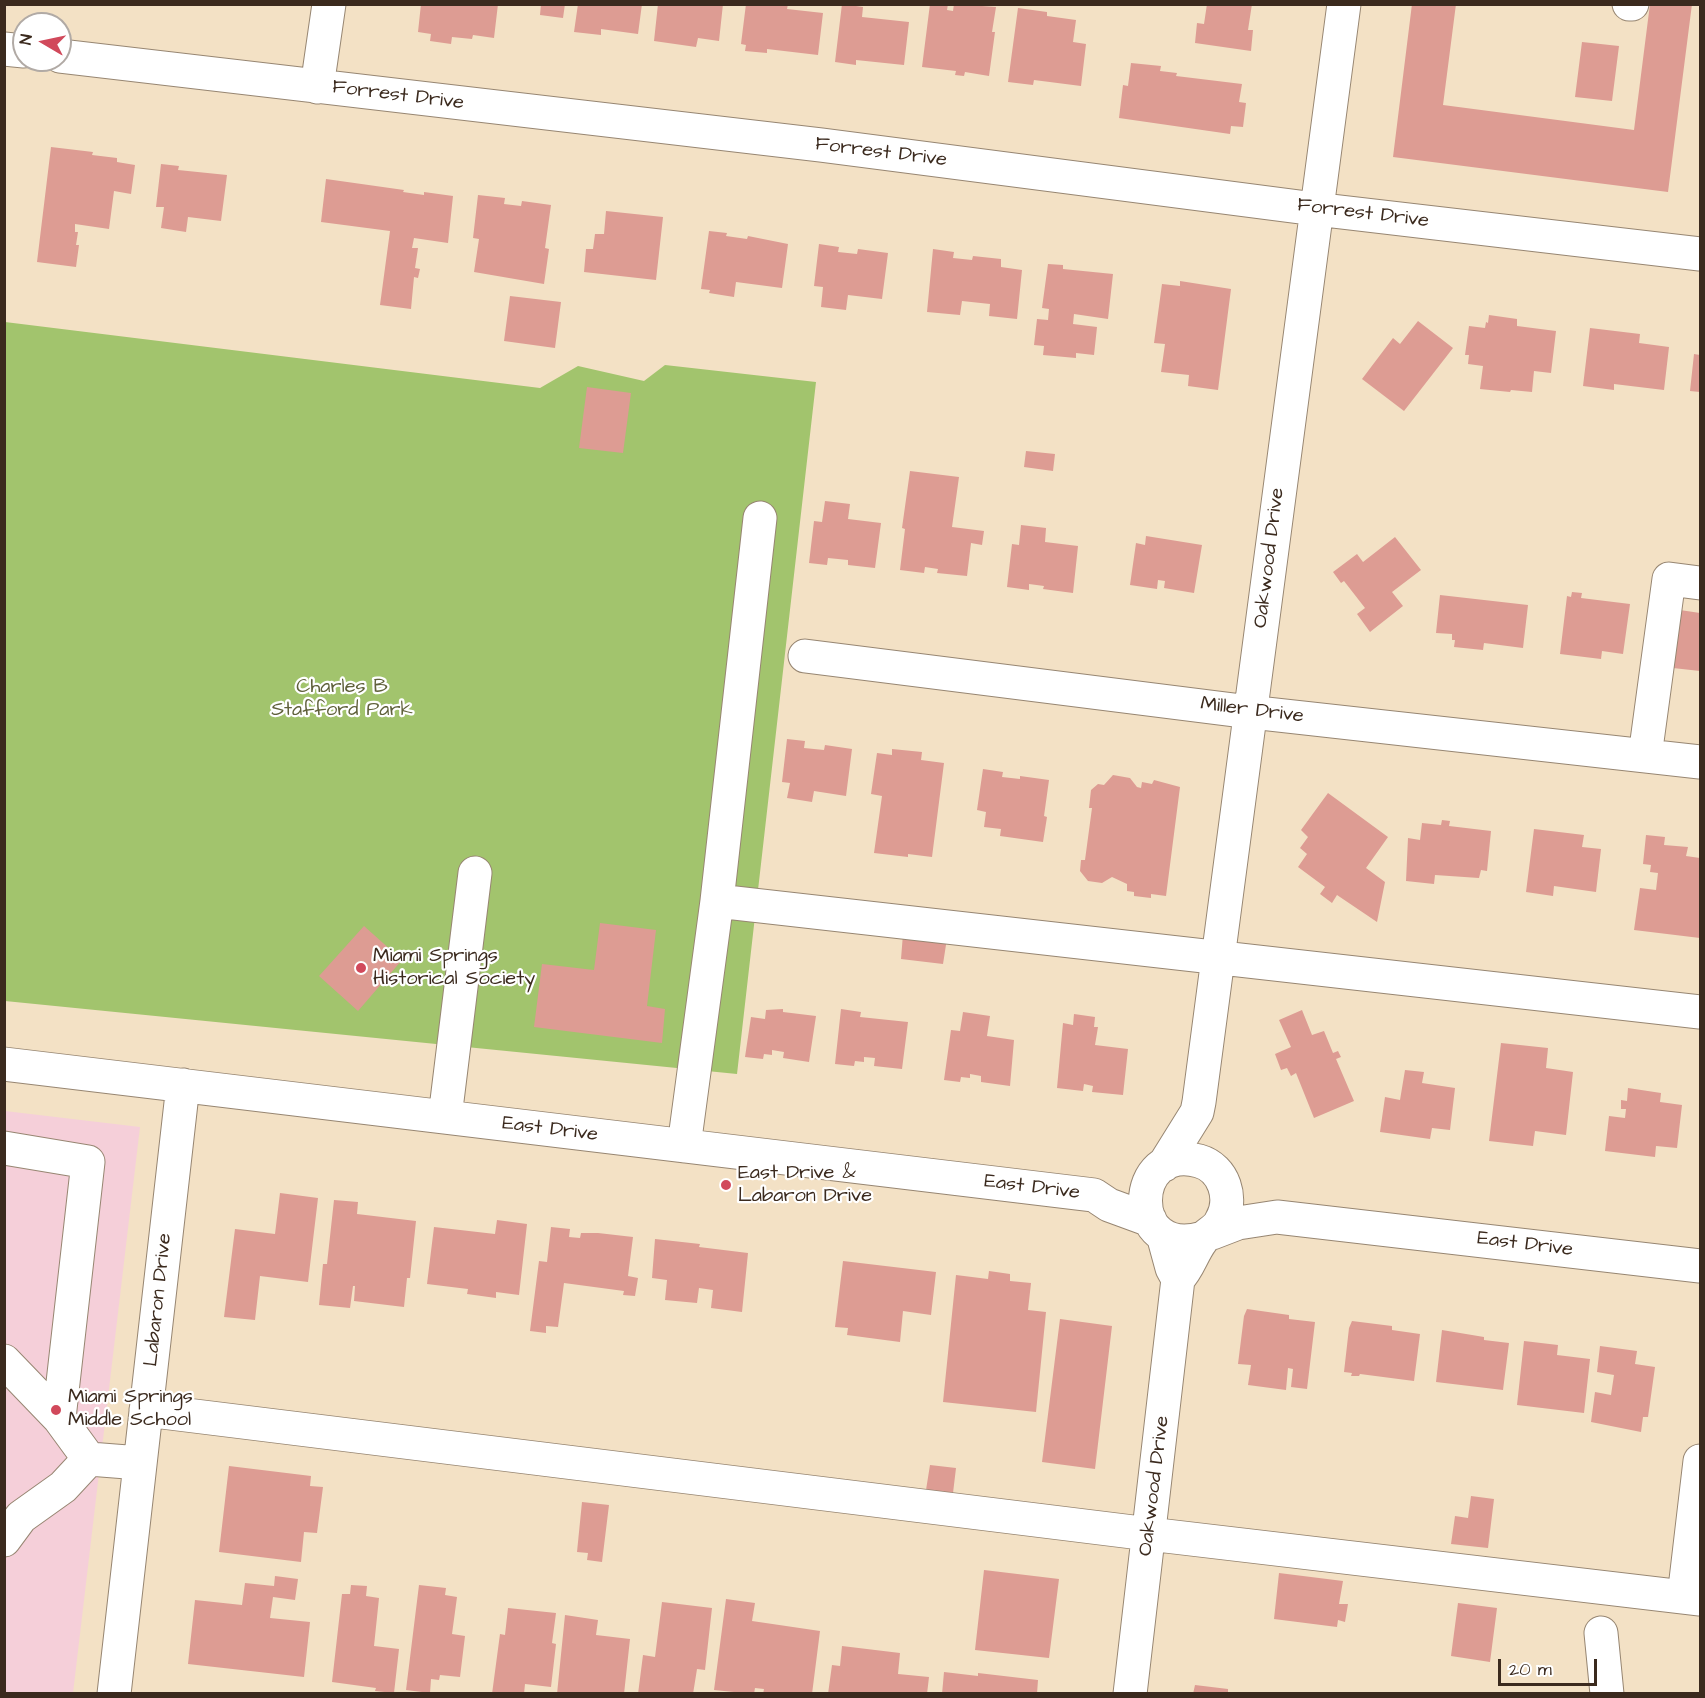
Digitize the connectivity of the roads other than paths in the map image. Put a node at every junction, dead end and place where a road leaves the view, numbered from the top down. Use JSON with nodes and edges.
{"nodes":[{"id":1,"x":329,"y":4,"type":"edge"},
{"id":2,"x":1344,"y":4,"type":"edge"},
{"id":3,"x":72,"y":57,"type":"edge"},
{"id":4,"x":317,"y":87,"type":"junction"},
{"id":5,"x":1315,"y":209,"type":"junction"},
{"id":6,"x":1700,"y":247,"type":"edge"},
{"id":7,"x":760,"y":518,"type":"dead end"},
{"id":8,"x":1701,"y":583,"type":"edge"},
{"id":9,"x":805,"y":656,"type":"dead end"},
{"id":10,"x":1250,"y":711,"type":"junction"},
{"id":11,"x":1646,"y":756,"type":"junction"},
{"id":12,"x":1701,"y":762,"type":"edge"},
{"id":13,"x":475,"y":873,"type":"dead end"},
{"id":14,"x":717,"y":901,"type":"junction"},
{"id":15,"x":1219,"y":957,"type":"junction"},
{"id":16,"x":1701,"y":1012,"type":"edge"},
{"id":17,"x":4,"y":1064,"type":"edge"},
{"id":18,"x":183,"y":1085,"type":"junction"},
{"id":19,"x":1197,"y":1113,"type":"junction"},
{"id":20,"x":445,"y":1117,"type":"junction"},
{"id":21,"x":684,"y":1146,"type":"junction"},
{"id":22,"x":4,"y":1149,"type":"edge"},
{"id":23,"x":1159,"y":1170,"type":"junction"},
{"id":24,"x":1219,"y":1177,"type":"junction"},
{"id":25,"x":1095,"y":1195,"type":"junction"},
{"id":26,"x":1277,"y":1217,"type":"junction"},
{"id":27,"x":1156,"y":1228,"type":"junction"},
{"id":28,"x":1208,"y":1235,"type":"junction"},
{"id":29,"x":1701,"y":1266,"type":"edge"},
{"id":30,"x":1178,"y":1279,"type":"junction"},
{"id":31,"x":4,"y":1361,"type":"edge"},
{"id":32,"x":146,"y":1410,"type":"junction"},
{"id":33,"x":59,"y":1418,"type":"junction"},
{"id":34,"x":89,"y":1459,"type":"junction"},
{"id":35,"x":1701,"y":1461,"type":"edge"},
{"id":36,"x":140,"y":1463,"type":"junction"},
{"id":37,"x":1149,"y":1534,"type":"junction"},
{"id":38,"x":4,"y":1540,"type":"edge"},
{"id":39,"x":1692,"y":1598,"type":"edge"},
{"id":40,"x":1601,"y":1633,"type":"dead end"},
{"id":41,"x":114,"y":1694,"type":"edge"},
{"id":42,"x":1130,"y":1694,"type":"edge"},
{"id":43,"x":1606,"y":1694,"type":"edge"}],
"edges":[{"from":1,"to":4,"type":"street"},
{"from":2,"to":5,"type":"street","name":"Oakwood Drive"},
{"from":3,"to":4,"type":"street","name":"Forrest Drive"},
{"from":4,"to":5,"type":"street","name":"Forrest Drive"},
{"from":5,"to":6,"type":"street","name":"Forrest Drive"},
{"from":5,"to":10,"type":"street","name":"Oakwood Drive"},
{"from":7,"to":14,"type":"street"},
{"from":8,"to":11,"type":"street"},
{"from":9,"to":10,"type":"street","name":"Miller Drive"},
{"from":10,"to":11,"type":"street","name":"Miller Drive"},
{"from":10,"to":15,"type":"street","name":"Oakwood Drive"},
{"from":11,"to":12,"type":"street","name":"Miller Drive"},
{"from":13,"to":20,"type":"street"},
{"from":14,"to":15,"type":"street"},
{"from":14,"to":21,"type":"street"},
{"from":15,"to":16,"type":"street"},
{"from":15,"to":19,"type":"street","name":"Oakwood Drive"},
{"from":17,"to":18,"type":"street","name":"East Drive"},
{"from":18,"to":20,"type":"street","name":"East Drive"},
{"from":18,"to":32,"type":"street","name":"Labaron Drive"},
{"from":19,"to":23,"type":"street","name":"Oakwood Drive"},
{"from":19,"to":24,"type":"street","name":"Oakwood Drive"},
{"from":20,"to":21,"type":"street","name":"East Drive"},
{"from":21,"to":25,"type":"street","name":"East Drive"},
{"from":22,"to":33,"type":"street"},
{"from":23,"to":24,"type":"street"},
{"from":23,"to":25,"type":"street","name":"East Drive"},
{"from":23,"to":27,"type":"street"},
{"from":24,"to":26,"type":"street","name":"East Drive"},
{"from":24,"to":28,"type":"street"},
{"from":25,"to":27,"type":"street","name":"East Drive"},
{"from":26,"to":28,"type":"street","name":"East Drive"},
{"from":26,"to":29,"type":"street","name":"East Drive"},
{"from":27,"to":28,"type":"street"},
{"from":27,"to":30,"type":"street","name":"Oakwood Drive"},
{"from":28,"to":30,"type":"street","name":"Oakwood Drive"},
{"from":30,"to":37,"type":"street","name":"Oakwood Drive"},
{"from":31,"to":33,"type":"street"},
{"from":32,"to":36,"type":"street","name":"Labaron Drive"},
{"from":32,"to":37,"type":"street"},
{"from":33,"to":34,"type":"street"},
{"from":34,"to":36,"type":"street"},
{"from":34,"to":38,"type":"street"},
{"from":35,"to":39,"type":"street"},
{"from":36,"to":41,"type":"street","name":"Labaron Drive"},
{"from":37,"to":39,"type":"street"},
{"from":37,"to":42,"type":"street","name":"Oakwood Drive"},
{"from":40,"to":43,"type":"street"}]}
